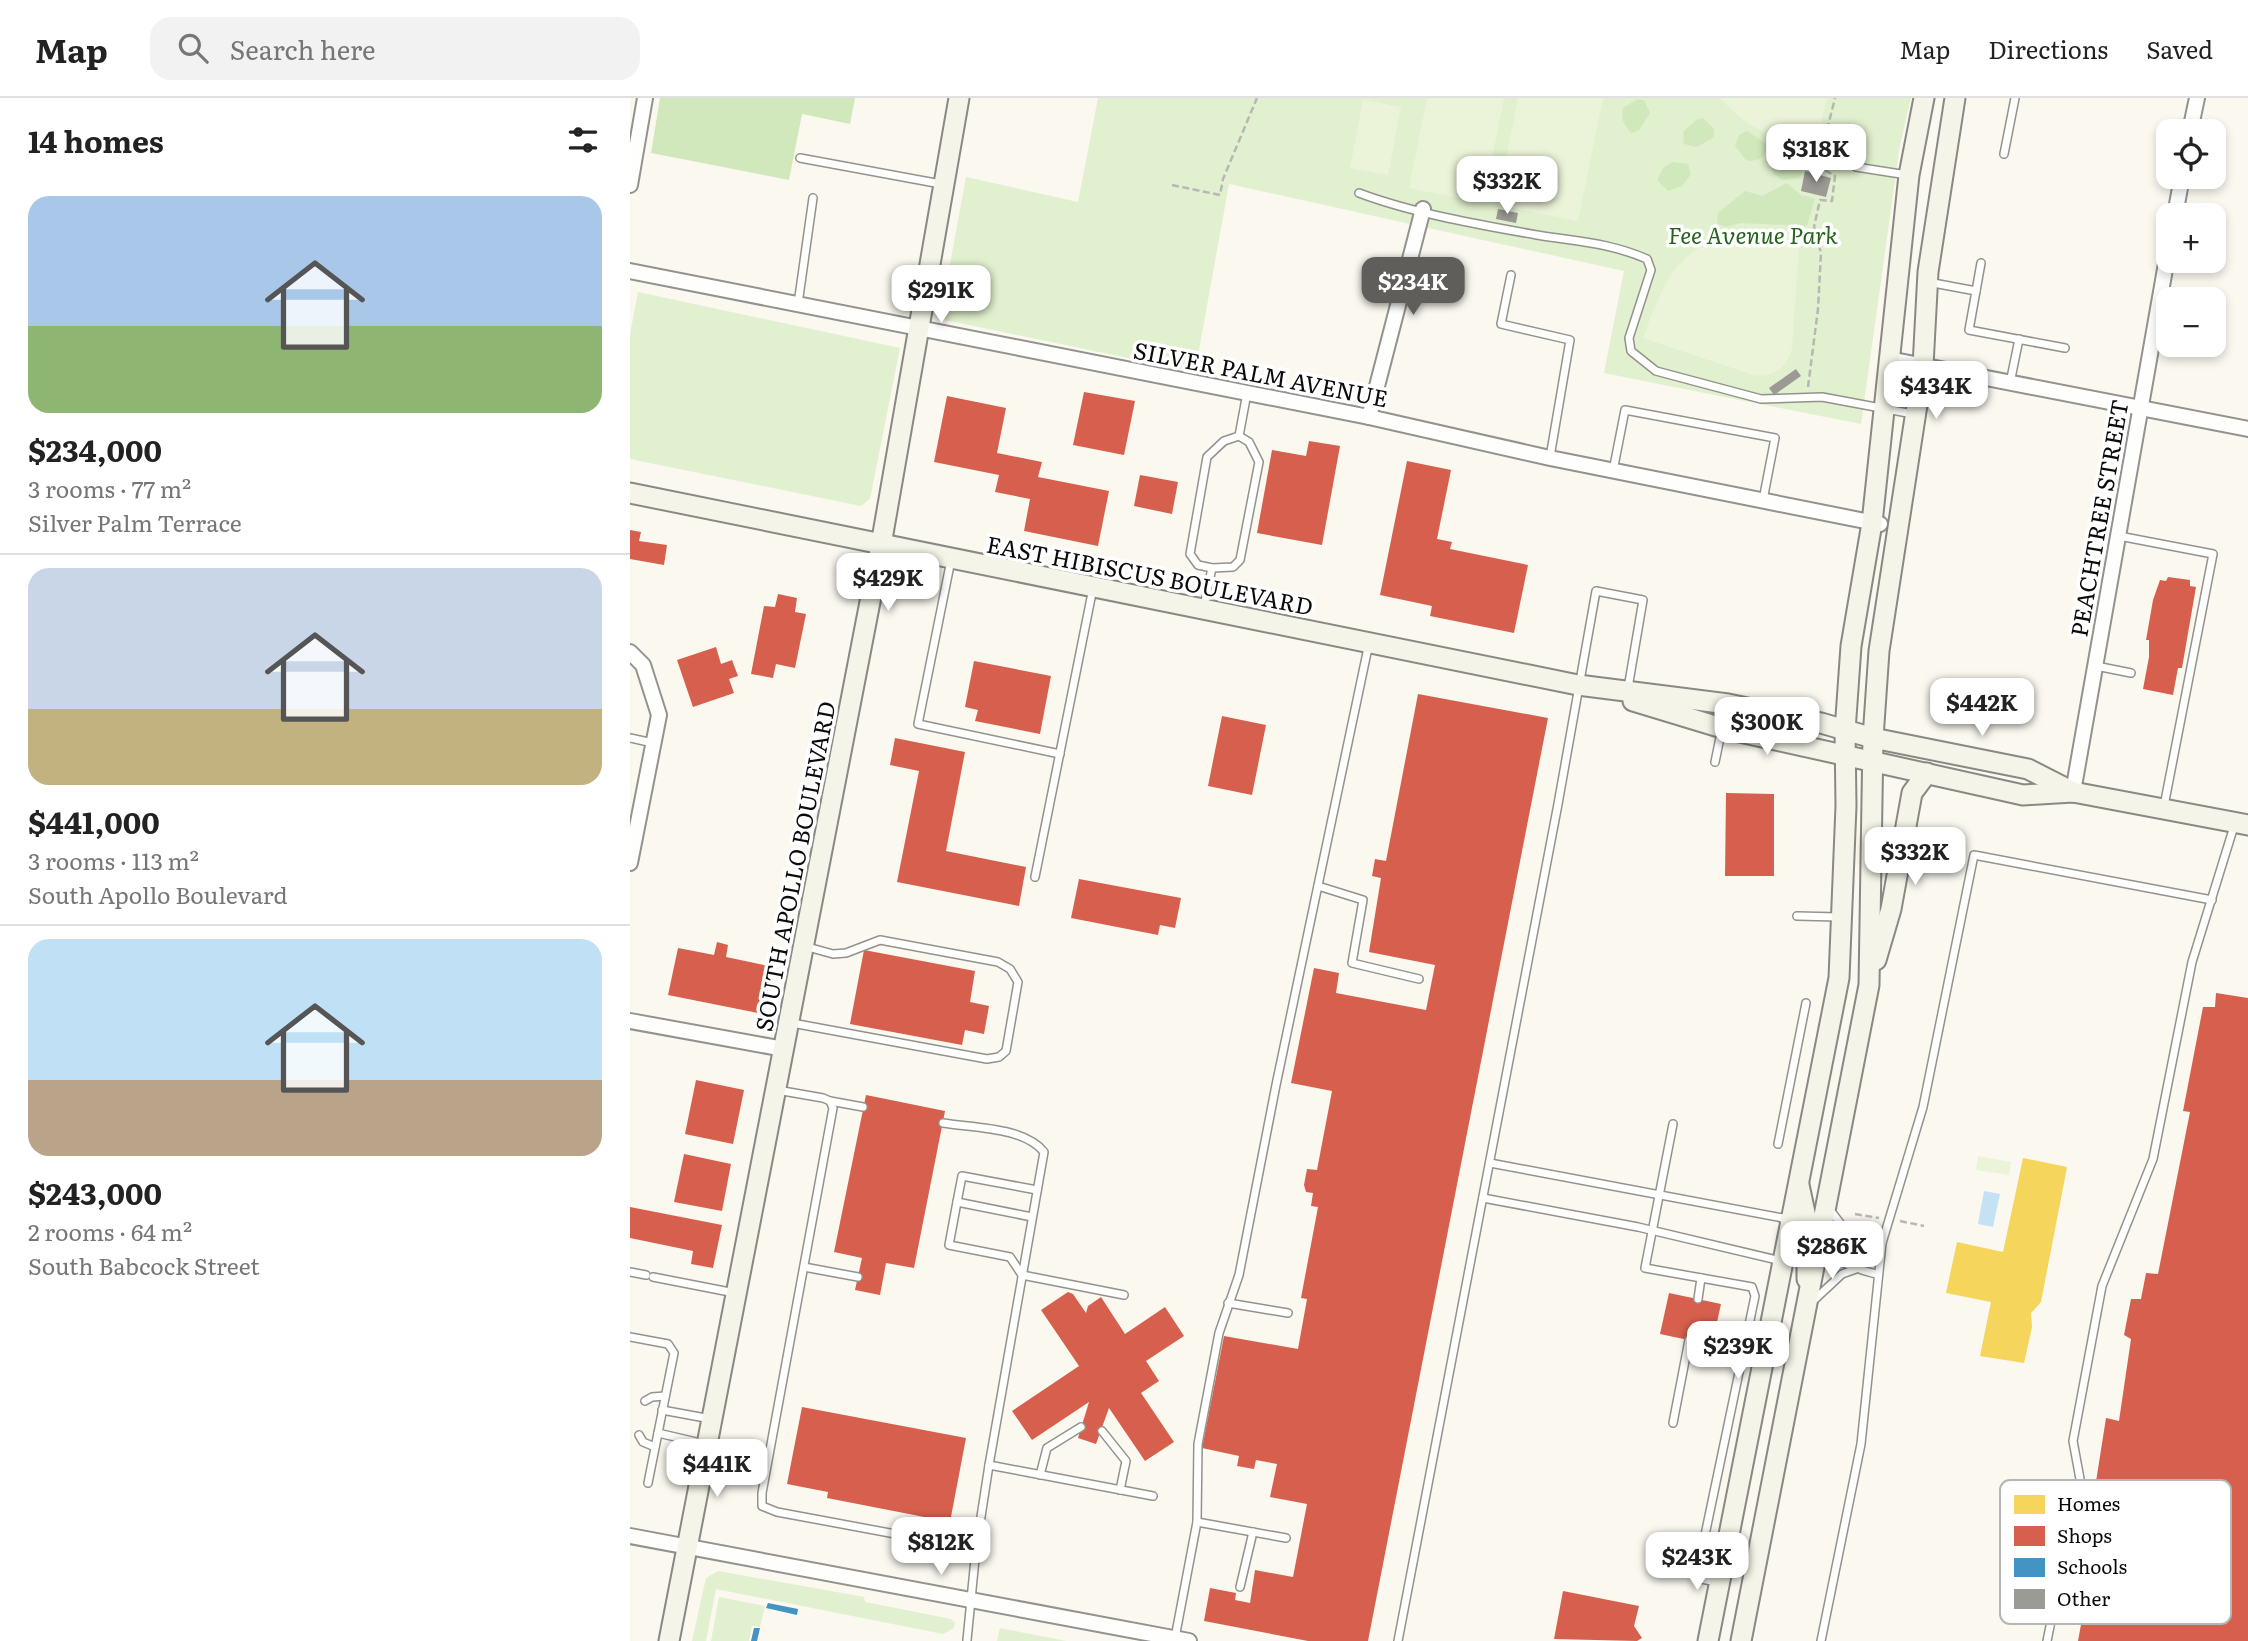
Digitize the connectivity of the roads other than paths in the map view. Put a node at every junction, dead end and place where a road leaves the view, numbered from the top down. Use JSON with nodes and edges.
{"nodes":[{"id":1,"x":645,"y":98,"type":"edge"},
{"id":2,"x":960,"y":98,"type":"edge"},
{"id":3,"x":1924,"y":98,"type":"edge"},
{"id":4,"x":1955,"y":98,"type":"edge"},
{"id":5,"x":2015,"y":98,"type":"edge"},
{"id":6,"x":2197,"y":98,"type":"edge"},
{"id":7,"x":2193,"y":119,"type":"edge"},
{"id":8,"x":2004,"y":154,"type":"dead end"},
{"id":9,"x":800,"y":158,"type":"dead end"},
{"id":10,"x":1856,"y":167,"type":"dead end"},
{"id":11,"x":1909,"y":175,"type":"junction"},
{"id":12,"x":630,"y":185,"type":"edge"},
{"id":13,"x":945,"y":185,"type":"junction"},
{"id":14,"x":1359,"y":192,"type":"dead end"},
{"id":15,"x":813,"y":198,"type":"dead end"},
{"id":16,"x":1423,"y":209,"type":"junction"},
{"id":17,"x":1981,"y":264,"type":"dead end"},
{"id":18,"x":630,"y":271,"type":"edge"},
{"id":19,"x":2164,"y":273,"type":"edge"},
{"id":20,"x":1511,"y":275,"type":"dead end"},
{"id":21,"x":1927,"y":282,"type":"junction"},
{"id":22,"x":1976,"y":291,"type":"junction"},
{"id":23,"x":797,"y":305,"type":"junction"},
{"id":24,"x":920,"y":329,"type":"junction"},
{"id":25,"x":2019,"y":340,"type":"junction"},
{"id":26,"x":2065,"y":348,"type":"dead end"},
{"id":27,"x":1889,"y":359,"type":"junction"},
{"id":28,"x":1923,"y":366,"type":"junction"},
{"id":29,"x":2010,"y":383,"type":"junction"},
{"id":30,"x":1247,"y":393,"type":"junction"},
{"id":31,"x":1885,"y":407,"type":"junction"},
{"id":32,"x":2140,"y":408,"type":"junction"},
{"id":33,"x":1916,"y":415,"type":"junction"},
{"id":34,"x":1369,"y":417,"type":"junction"},
{"id":35,"x":2248,"y":429,"type":"edge"},
{"id":36,"x":1239,"y":436,"type":"junction"},
{"id":37,"x":1549,"y":458,"type":"junction"},
{"id":38,"x":1612,"y":471,"type":"junction"},
{"id":39,"x":630,"y":493,"type":"edge"},
{"id":40,"x":1763,"y":500,"type":"junction"},
{"id":41,"x":1877,"y":524,"type":"junction"},
{"id":42,"x":2119,"y":536,"type":"junction"},
{"id":43,"x":881,"y":545,"type":"junction"},
{"id":44,"x":951,"y":559,"type":"junction"},
{"id":45,"x":1212,"y":568,"type":"junction"},
{"id":46,"x":1093,"y":587,"type":"junction"},
{"id":47,"x":1203,"y":610,"type":"junction"},
{"id":48,"x":1369,"y":643,"type":"junction"},
{"id":49,"x":630,"y":652,"type":"edge"},
{"id":50,"x":2096,"y":666,"type":"junction"},
{"id":51,"x":2130,"y":673,"type":"dead end"},
{"id":52,"x":1578,"y":685,"type":"junction"},
{"id":53,"x":1628,"y":691,"type":"junction"},
{"id":54,"x":1722,"y":727,"type":"junction"},
{"id":55,"x":1845,"y":731,"type":"junction"},
{"id":56,"x":630,"y":738,"type":"edge"},
{"id":57,"x":1873,"y":738,"type":"junction"},
{"id":58,"x":653,"y":743,"type":"junction"},
{"id":59,"x":1060,"y":754,"type":"junction"},
{"id":60,"x":1846,"y":755,"type":"junction"},
{"id":61,"x":1873,"y":761,"type":"junction"},
{"id":62,"x":1715,"y":762,"type":"dead end"},
{"id":63,"x":1927,"y":773,"type":"junction"},
{"id":64,"x":2073,"y":792,"type":"junction"},
{"id":65,"x":2163,"y":810,"type":"junction"},
{"id":66,"x":2241,"y":824,"type":"edge"},
{"id":67,"x":630,"y":863,"type":"edge"},
{"id":68,"x":1035,"y":877,"type":"dead end"},
{"id":69,"x":1318,"y":886,"type":"junction"},
{"id":70,"x":2212,"y":900,"type":"junction"},
{"id":71,"x":1797,"y":916,"type":"dead end"},
{"id":72,"x":1843,"y":917,"type":"junction"},
{"id":73,"x":804,"y":946,"type":"junction"},
{"id":74,"x":1419,"y":979,"type":"dead end"},
{"id":75,"x":1870,"y":985,"type":"junction"},
{"id":76,"x":1806,"y":1003,"type":"dead end"},
{"id":77,"x":630,"y":1021,"type":"edge"},
{"id":78,"x":789,"y":1022,"type":"junction"},
{"id":79,"x":784,"y":1049,"type":"junction"},
{"id":80,"x":776,"y":1090,"type":"junction"},
{"id":81,"x":830,"y":1101,"type":"junction"},
{"id":82,"x":863,"y":1107,"type":"dead end"},
{"id":83,"x":943,"y":1123,"type":"dead end"},
{"id":84,"x":1673,"y":1124,"type":"dead end"},
{"id":85,"x":1778,"y":1144,"type":"dead end"},
{"id":86,"x":1490,"y":1163,"type":"junction"},
{"id":87,"x":1798,"y":1177,"type":"junction"},
{"id":88,"x":1037,"y":1190,"type":"junction"},
{"id":89,"x":1660,"y":1194,"type":"junction"},
{"id":90,"x":1483,"y":1198,"type":"junction"},
{"id":91,"x":957,"y":1202,"type":"junction"},
{"id":92,"x":1826,"y":1206,"type":"junction"},
{"id":93,"x":1032,"y":1217,"type":"junction"},
{"id":94,"x":1790,"y":1220,"type":"junction"},
{"id":95,"x":1652,"y":1233,"type":"junction"},
{"id":96,"x":1882,"y":1243,"type":"junction"},
{"id":97,"x":1818,"y":1246,"type":"junction"},
{"id":98,"x":1782,"y":1261,"type":"junction"},
{"id":99,"x":804,"y":1267,"type":"junction"},
{"id":100,"x":1856,"y":1269,"type":"junction"},
{"id":101,"x":630,"y":1272,"type":"edge"},
{"id":102,"x":1876,"y":1274,"type":"junction"},
{"id":103,"x":1022,"y":1275,"type":"junction"},
{"id":104,"x":858,"y":1277,"type":"dead end"},
{"id":105,"x":1701,"y":1278,"type":"junction"},
{"id":106,"x":736,"y":1293,"type":"junction"},
{"id":107,"x":1124,"y":1294,"type":"dead end"},
{"id":108,"x":1698,"y":1299,"type":"dead end"},
{"id":109,"x":1228,"y":1303,"type":"junction"},
{"id":110,"x":1806,"y":1308,"type":"junction"},
{"id":111,"x":1288,"y":1313,"type":"dead end"},
{"id":112,"x":630,"y":1337,"type":"edge"},
{"id":113,"x":1689,"y":1340,"type":"dead end"},
{"id":114,"x":665,"y":1396,"type":"junction"},
{"id":115,"x":645,"y":1401,"type":"dead end"},
{"id":116,"x":662,"y":1410,"type":"junction"},
{"id":117,"x":712,"y":1419,"type":"junction"},
{"id":118,"x":1673,"y":1423,"type":"dead end"},
{"id":119,"x":1081,"y":1427,"type":"dead end"},
{"id":120,"x":1102,"y":1431,"type":"dead end"},
{"id":121,"x":658,"y":1433,"type":"junction"},
{"id":122,"x":639,"y":1435,"type":"dead end"},
{"id":123,"x":707,"y":1444,"type":"junction"},
{"id":124,"x":655,"y":1447,"type":"junction"},
{"id":125,"x":989,"y":1465,"type":"junction"},
{"id":126,"x":1041,"y":1475,"type":"junction"},
{"id":127,"x":2080,"y":1480,"type":"edge"},
{"id":128,"x":648,"y":1483,"type":"dead end"},
{"id":129,"x":1120,"y":1490,"type":"junction"},
{"id":130,"x":1153,"y":1496,"type":"dead end"},
{"id":131,"x":1197,"y":1522,"type":"junction"},
{"id":132,"x":1253,"y":1532,"type":"junction"},
{"id":133,"x":630,"y":1536,"type":"edge"},
{"id":134,"x":1286,"y":1538,"type":"dead end"},
{"id":135,"x":687,"y":1547,"type":"junction"},
{"id":136,"x":976,"y":1549,"type":"junction"},
{"id":137,"x":1719,"y":1582,"type":"junction"},
{"id":138,"x":1240,"y":1587,"type":"dead end"},
{"id":139,"x":973,"y":1601,"type":"junction"},
{"id":140,"x":967,"y":1640,"type":"edge"},
{"id":141,"x":1182,"y":1640,"type":"edge"},
{"id":142,"x":669,"y":1641,"type":"edge"},
{"id":143,"x":1398,"y":1641,"type":"edge"},
{"id":144,"x":1708,"y":1641,"type":"edge"},
{"id":145,"x":1741,"y":1641,"type":"edge"},
{"id":146,"x":1821,"y":1641,"type":"edge"}],
"edges":[{"from":1,"to":12,"type":"street"},
{"from":2,"to":13,"type":"street","name":"SOUTH APOLLO BOULEVARD"},
{"from":3,"to":11,"type":"street"},
{"from":4,"to":21,"type":"street"},
{"from":5,"to":8,"type":"lane"},
{"from":6,"to":7,"type":"street"},
{"from":9,"to":13,"type":"lane"},
{"from":10,"to":11,"type":"lane"},
{"from":11,"to":27,"type":"street"},
{"from":13,"to":24,"type":"street","name":"SOUTH APOLLO BOULEVARD"},
{"from":14,"to":16,"type":"lane"},
{"from":15,"to":23,"type":"lane"},
{"from":16,"to":31,"type":"lane"},
{"from":16,"to":34,"type":"street"},
{"from":17,"to":22,"type":"lane"},
{"from":18,"to":23,"type":"street","name":"SILVER PALM AVENUE"},
{"from":19,"to":32,"type":"street","name":"PEACHTREE STREET"},
{"from":20,"to":37,"type":"lane"},
{"from":21,"to":22,"type":"lane"},
{"from":21,"to":28,"type":"street"},
{"from":22,"to":25,"type":"lane"},
{"from":23,"to":24,"type":"street","name":"SILVER PALM AVENUE"},
{"from":24,"to":30,"type":"street","name":"SILVER PALM AVENUE"},
{"from":24,"to":43,"type":"street","name":"SOUTH APOLLO BOULEVARD"},
{"from":25,"to":26,"type":"lane"},
{"from":25,"to":29,"type":"lane"},
{"from":27,"to":28,"type":"street"},
{"from":27,"to":31,"type":"street"},
{"from":28,"to":29,"type":"street"},
{"from":28,"to":33,"type":"street"},
{"from":29,"to":32,"type":"street"},
{"from":30,"to":34,"type":"street","name":"SILVER PALM AVENUE"},
{"from":30,"to":36,"type":"lane"},
{"from":31,"to":33,"type":"lane"},
{"from":31,"to":41,"type":"street"},
{"from":32,"to":35,"type":"street"},
{"from":32,"to":42,"type":"street","name":"PEACHTREE STREET"},
{"from":33,"to":57,"type":"street"},
{"from":34,"to":37,"type":"street","name":"SILVER PALM AVENUE"},
{"from":36,"to":45,"type":"lane"},
{"from":36,"to":45,"type":"lane"},
{"from":37,"to":38,"type":"street","name":"SILVER PALM AVENUE"},
{"from":38,"to":40,"type":"street","name":"SILVER PALM AVENUE"},
{"from":38,"to":40,"type":"lane"},
{"from":39,"to":43,"type":"street","name":"EAST HIBISCUS BOULEVARD"},
{"from":40,"to":41,"type":"street","name":"SILVER PALM AVENUE"},
{"from":41,"to":55,"type":"street"},
{"from":42,"to":50,"type":"street","name":"PEACHTREE STREET"},
{"from":42,"to":65,"type":"lane"},
{"from":43,"to":44,"type":"street","name":"EAST HIBISCUS BOULEVARD"},
{"from":43,"to":73,"type":"street","name":"SOUTH APOLLO BOULEVARD"},
{"from":44,"to":46,"type":"street","name":"EAST HIBISCUS BOULEVARD"},
{"from":44,"to":59,"type":"lane"},
{"from":45,"to":47,"type":"lane"},
{"from":46,"to":47,"type":"street","name":"EAST HIBISCUS BOULEVARD"},
{"from":46,"to":59,"type":"lane"},
{"from":47,"to":48,"type":"street","name":"EAST HIBISCUS BOULEVARD"},
{"from":48,"to":52,"type":"street","name":"EAST HIBISCUS BOULEVARD"},
{"from":48,"to":69,"type":"lane"},
{"from":49,"to":58,"type":"street"},
{"from":50,"to":51,"type":"lane"},
{"from":50,"to":64,"type":"street","name":"PEACHTREE STREET"},
{"from":52,"to":53,"type":"street","name":"EAST HIBISCUS BOULEVARD"},
{"from":52,"to":53,"type":"lane"},
{"from":52,"to":54,"type":"street","name":"EAST HIBISCUS BOULEVARD"},
{"from":52,"to":86,"type":"lane"},
{"from":53,"to":55,"type":"street","name":"EAST HIBISCUS BOULEVARD"},
{"from":54,"to":60,"type":"street","name":"EAST HIBISCUS BOULEVARD"},
{"from":54,"to":62,"type":"lane"},
{"from":55,"to":57,"type":"street","name":"EAST HIBISCUS BOULEVARD"},
{"from":55,"to":60,"type":"street"},
{"from":56,"to":58,"type":"lane"},
{"from":57,"to":61,"type":"street"},
{"from":57,"to":64,"type":"street","name":"EAST HIBISCUS BOULEVARD"},
{"from":58,"to":67,"type":"street"},
{"from":59,"to":68,"type":"lane"},
{"from":60,"to":61,"type":"street","name":"EAST HIBISCUS BOULEVARD"},
{"from":60,"to":72,"type":"street"},
{"from":61,"to":63,"type":"street","name":"EAST HIBISCUS BOULEVARD"},
{"from":61,"to":75,"type":"street"},
{"from":63,"to":64,"type":"street","name":"EAST HIBISCUS BOULEVARD"},
{"from":63,"to":75,"type":"street"},
{"from":64,"to":65,"type":"street"},
{"from":65,"to":66,"type":"street"},
{"from":66,"to":70,"type":"lane"},
{"from":69,"to":74,"type":"lane"},
{"from":69,"to":109,"type":"lane"},
{"from":70,"to":96,"type":"lane"},
{"from":70,"to":127,"type":"lane"},
{"from":71,"to":72,"type":"lane"},
{"from":72,"to":87,"type":"street"},
{"from":73,"to":78,"type":"street","name":"SOUTH APOLLO BOULEVARD"},
{"from":73,"to":78,"type":"lane"},
{"from":75,"to":92,"type":"street"},
{"from":76,"to":85,"type":"lane"},
{"from":77,"to":79,"type":"street"},
{"from":78,"to":79,"type":"street","name":"SOUTH APOLLO BOULEVARD"},
{"from":79,"to":80,"type":"street","name":"SOUTH APOLLO BOULEVARD"},
{"from":80,"to":81,"type":"lane"},
{"from":80,"to":106,"type":"street","name":"SOUTH APOLLO BOULEVARD"},
{"from":81,"to":82,"type":"lane"},
{"from":81,"to":99,"type":"lane"},
{"from":83,"to":88,"type":"lane"},
{"from":84,"to":89,"type":"lane"},
{"from":86,"to":89,"type":"lane"},
{"from":86,"to":90,"type":"lane"},
{"from":87,"to":94,"type":"street"},
{"from":87,"to":97,"type":"street"},
{"from":88,"to":91,"type":"lane"},
{"from":88,"to":93,"type":"lane"},
{"from":89,"to":94,"type":"lane"},
{"from":89,"to":95,"type":"lane"},
{"from":90,"to":95,"type":"lane"},
{"from":90,"to":143,"type":"lane"},
{"from":91,"to":93,"type":"lane"},
{"from":91,"to":103,"type":"lane"},
{"from":92,"to":96,"type":"lane"},
{"from":92,"to":97,"type":"street"},
{"from":93,"to":103,"type":"lane"},
{"from":94,"to":98,"type":"street"},
{"from":94,"to":110,"type":"street"},
{"from":95,"to":98,"type":"lane"},
{"from":95,"to":105,"type":"lane"},
{"from":96,"to":102,"type":"lane"},
{"from":97,"to":100,"type":"lane"},
{"from":97,"to":110,"type":"street"},
{"from":98,"to":137,"type":"street"},
{"from":99,"to":104,"type":"lane"},
{"from":99,"to":136,"type":"lane"},
{"from":100,"to":102,"type":"lane"},
{"from":100,"to":110,"type":"lane"},
{"from":101,"to":106,"type":"lane"},
{"from":102,"to":146,"type":"lane"},
{"from":103,"to":107,"type":"lane"},
{"from":103,"to":125,"type":"lane"},
{"from":105,"to":108,"type":"lane"},
{"from":105,"to":137,"type":"lane"},
{"from":106,"to":117,"type":"street","name":"SOUTH APOLLO BOULEVARD"},
{"from":109,"to":111,"type":"lane"},
{"from":109,"to":131,"type":"lane"},
{"from":110,"to":145,"type":"street"},
{"from":112,"to":114,"type":"lane"},
{"from":113,"to":118,"type":"lane"},
{"from":114,"to":115,"type":"lane"},
{"from":114,"to":116,"type":"lane"},
{"from":116,"to":117,"type":"lane"},
{"from":116,"to":121,"type":"lane"},
{"from":117,"to":123,"type":"street","name":"SOUTH APOLLO BOULEVARD"},
{"from":119,"to":126,"type":"lane"},
{"from":120,"to":129,"type":"lane"},
{"from":121,"to":123,"type":"lane"},
{"from":121,"to":124,"type":"lane"},
{"from":122,"to":124,"type":"lane"},
{"from":123,"to":135,"type":"street","name":"SOUTH APOLLO BOULEVARD"},
{"from":124,"to":128,"type":"lane"},
{"from":125,"to":126,"type":"lane"},
{"from":125,"to":136,"type":"lane"},
{"from":126,"to":129,"type":"lane"},
{"from":129,"to":130,"type":"lane"},
{"from":131,"to":132,"type":"lane"},
{"from":131,"to":141,"type":"lane"},
{"from":132,"to":134,"type":"lane"},
{"from":132,"to":138,"type":"lane"},
{"from":133,"to":135,"type":"street"},
{"from":135,"to":139,"type":"street"},
{"from":135,"to":142,"type":"street","name":"SOUTH APOLLO BOULEVARD"},
{"from":136,"to":139,"type":"lane"},
{"from":137,"to":144,"type":"street"},
{"from":139,"to":140,"type":"lane"},
{"from":139,"to":141,"type":"street"}]}
